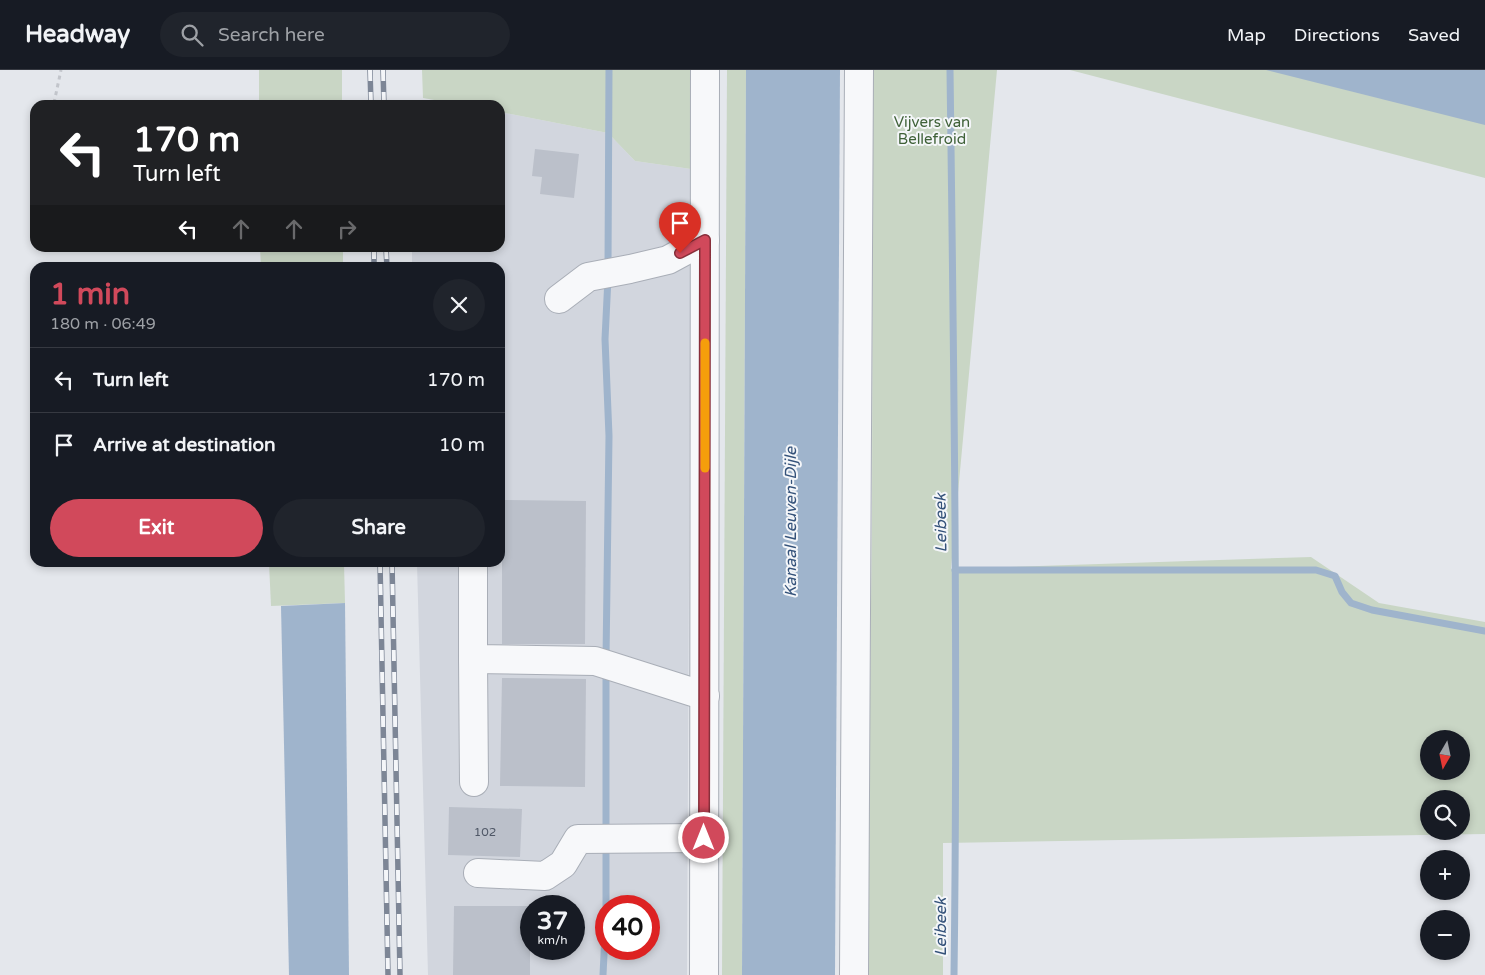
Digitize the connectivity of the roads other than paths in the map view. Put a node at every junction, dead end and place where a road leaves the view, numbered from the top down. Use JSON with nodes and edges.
{"nodes":[{"id":1,"x":705,"y":70,"type":"edge"},
{"id":2,"x":859,"y":70,"type":"edge"},
{"id":3,"x":705,"y":240,"type":"junction"},
{"id":4,"x":559,"y":299,"type":"dead end"},
{"id":5,"x":473,"y":567,"type":"edge"},
{"id":6,"x":473,"y":659,"type":"junction"},
{"id":7,"x":705,"y":696,"type":"junction"},
{"id":8,"x":474,"y":782,"type":"dead end"},
{"id":9,"x":704,"y":838,"type":"junction"},
{"id":10,"x":478,"y":873,"type":"dead end"},
{"id":11,"x":704,"y":975,"type":"edge"},
{"id":12,"x":854,"y":975,"type":"edge"}],
"edges":[{"from":1,"to":3,"type":"street"},
{"from":2,"to":12,"type":"street"},
{"from":3,"to":4,"type":"street"},
{"from":3,"to":7,"type":"street"},
{"from":5,"to":6,"type":"street"},
{"from":6,"to":7,"type":"street"},
{"from":6,"to":8,"type":"street"},
{"from":7,"to":9,"type":"street"},
{"from":9,"to":10,"type":"street"},
{"from":9,"to":11,"type":"street"}]}
